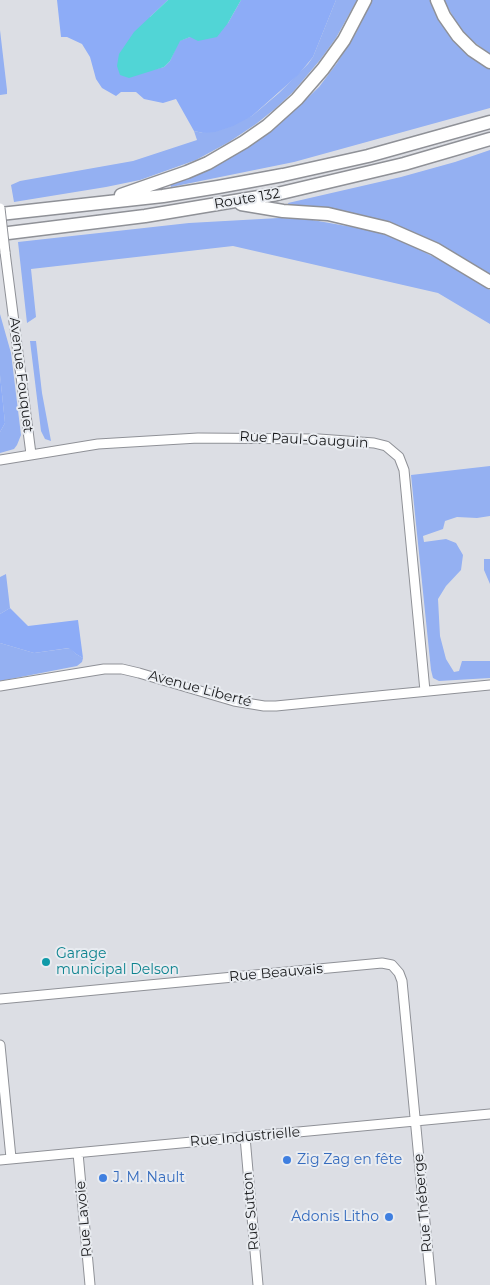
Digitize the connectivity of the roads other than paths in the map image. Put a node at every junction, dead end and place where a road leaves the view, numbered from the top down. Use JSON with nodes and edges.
{"nodes":[{"id":1,"x":366,"y":0,"type":"edge"},
{"id":2,"x":437,"y":0,"type":"edge"},
{"id":3,"x":490,"y":62,"type":"edge"},
{"id":4,"x":490,"y":122,"type":"edge"},
{"id":5,"x":490,"y":139,"type":"edge"},
{"id":6,"x":97,"y":202,"type":"junction"},
{"id":7,"x":231,"y":202,"type":"junction"},
{"id":8,"x":0,"y":208,"type":"edge"},
{"id":9,"x":0,"y":214,"type":"edge"},
{"id":10,"x":0,"y":234,"type":"edge"},
{"id":11,"x":490,"y":282,"type":"edge"},
{"id":12,"x":5,"y":286,"type":"edge"},
{"id":13,"x":31,"y":454,"type":"junction"},
{"id":14,"x":0,"y":460,"type":"edge"},
{"id":15,"x":490,"y":685,"type":"edge"},
{"id":16,"x":0,"y":686,"type":"edge"},
{"id":17,"x":426,"y":691,"type":"junction"},
{"id":18,"x":0,"y":999,"type":"edge"},
{"id":19,"x":0,"y":1045,"type":"edge"},
{"id":20,"x":490,"y":1114,"type":"edge"},
{"id":21,"x":415,"y":1121,"type":"junction"},
{"id":22,"x":245,"y":1138,"type":"junction"},
{"id":23,"x":78,"y":1153,"type":"junction"},
{"id":24,"x":11,"y":1158,"type":"junction"},
{"id":25,"x":0,"y":1160,"type":"edge"},
{"id":26,"x":90,"y":1285,"type":"edge"},
{"id":27,"x":258,"y":1285,"type":"edge"},
{"id":28,"x":431,"y":1285,"type":"edge"}],
"edges":[{"from":1,"to":6,"type":"highway"},
{"from":2,"to":3,"type":"highway"},
{"from":4,"to":6,"type":"highway","name":"Route 132"},
{"from":5,"to":7,"type":"highway","name":"Route 132"},
{"from":6,"to":9,"type":"highway","name":"Route 132"},
{"from":7,"to":10,"type":"highway","name":"Route 132"},
{"from":7,"to":11,"type":"highway"},
{"from":8,"to":12,"type":"street","name":"Avenue Fouquet","bridge":true},
{"from":12,"to":13,"type":"street","name":"Avenue Fouquet"},
{"from":13,"to":14,"type":"street","name":"Rue Paul-Gauguin"},
{"from":13,"to":17,"type":"street","name":"Rue Paul-Gauguin"},
{"from":15,"to":17,"type":"street","name":"Avenue Liberté"},
{"from":16,"to":17,"type":"street","name":"Avenue Liberté"},
{"from":18,"to":21,"type":"street","name":"Rue Beauvais"},
{"from":19,"to":24,"type":"street"},
{"from":20,"to":21,"type":"street","name":"Rue Industrielle"},
{"from":21,"to":22,"type":"street","name":"Rue Industrielle"},
{"from":21,"to":28,"type":"street","name":"Rue Théberge"},
{"from":22,"to":23,"type":"street","name":"Rue Industrielle"},
{"from":22,"to":27,"type":"street","name":"Rue Sutton"},
{"from":23,"to":24,"type":"street","name":"Rue Industrielle"},
{"from":23,"to":26,"type":"street","name":"Rue Lavoie"},
{"from":24,"to":25,"type":"street","name":"Rue Industrielle"}]}
